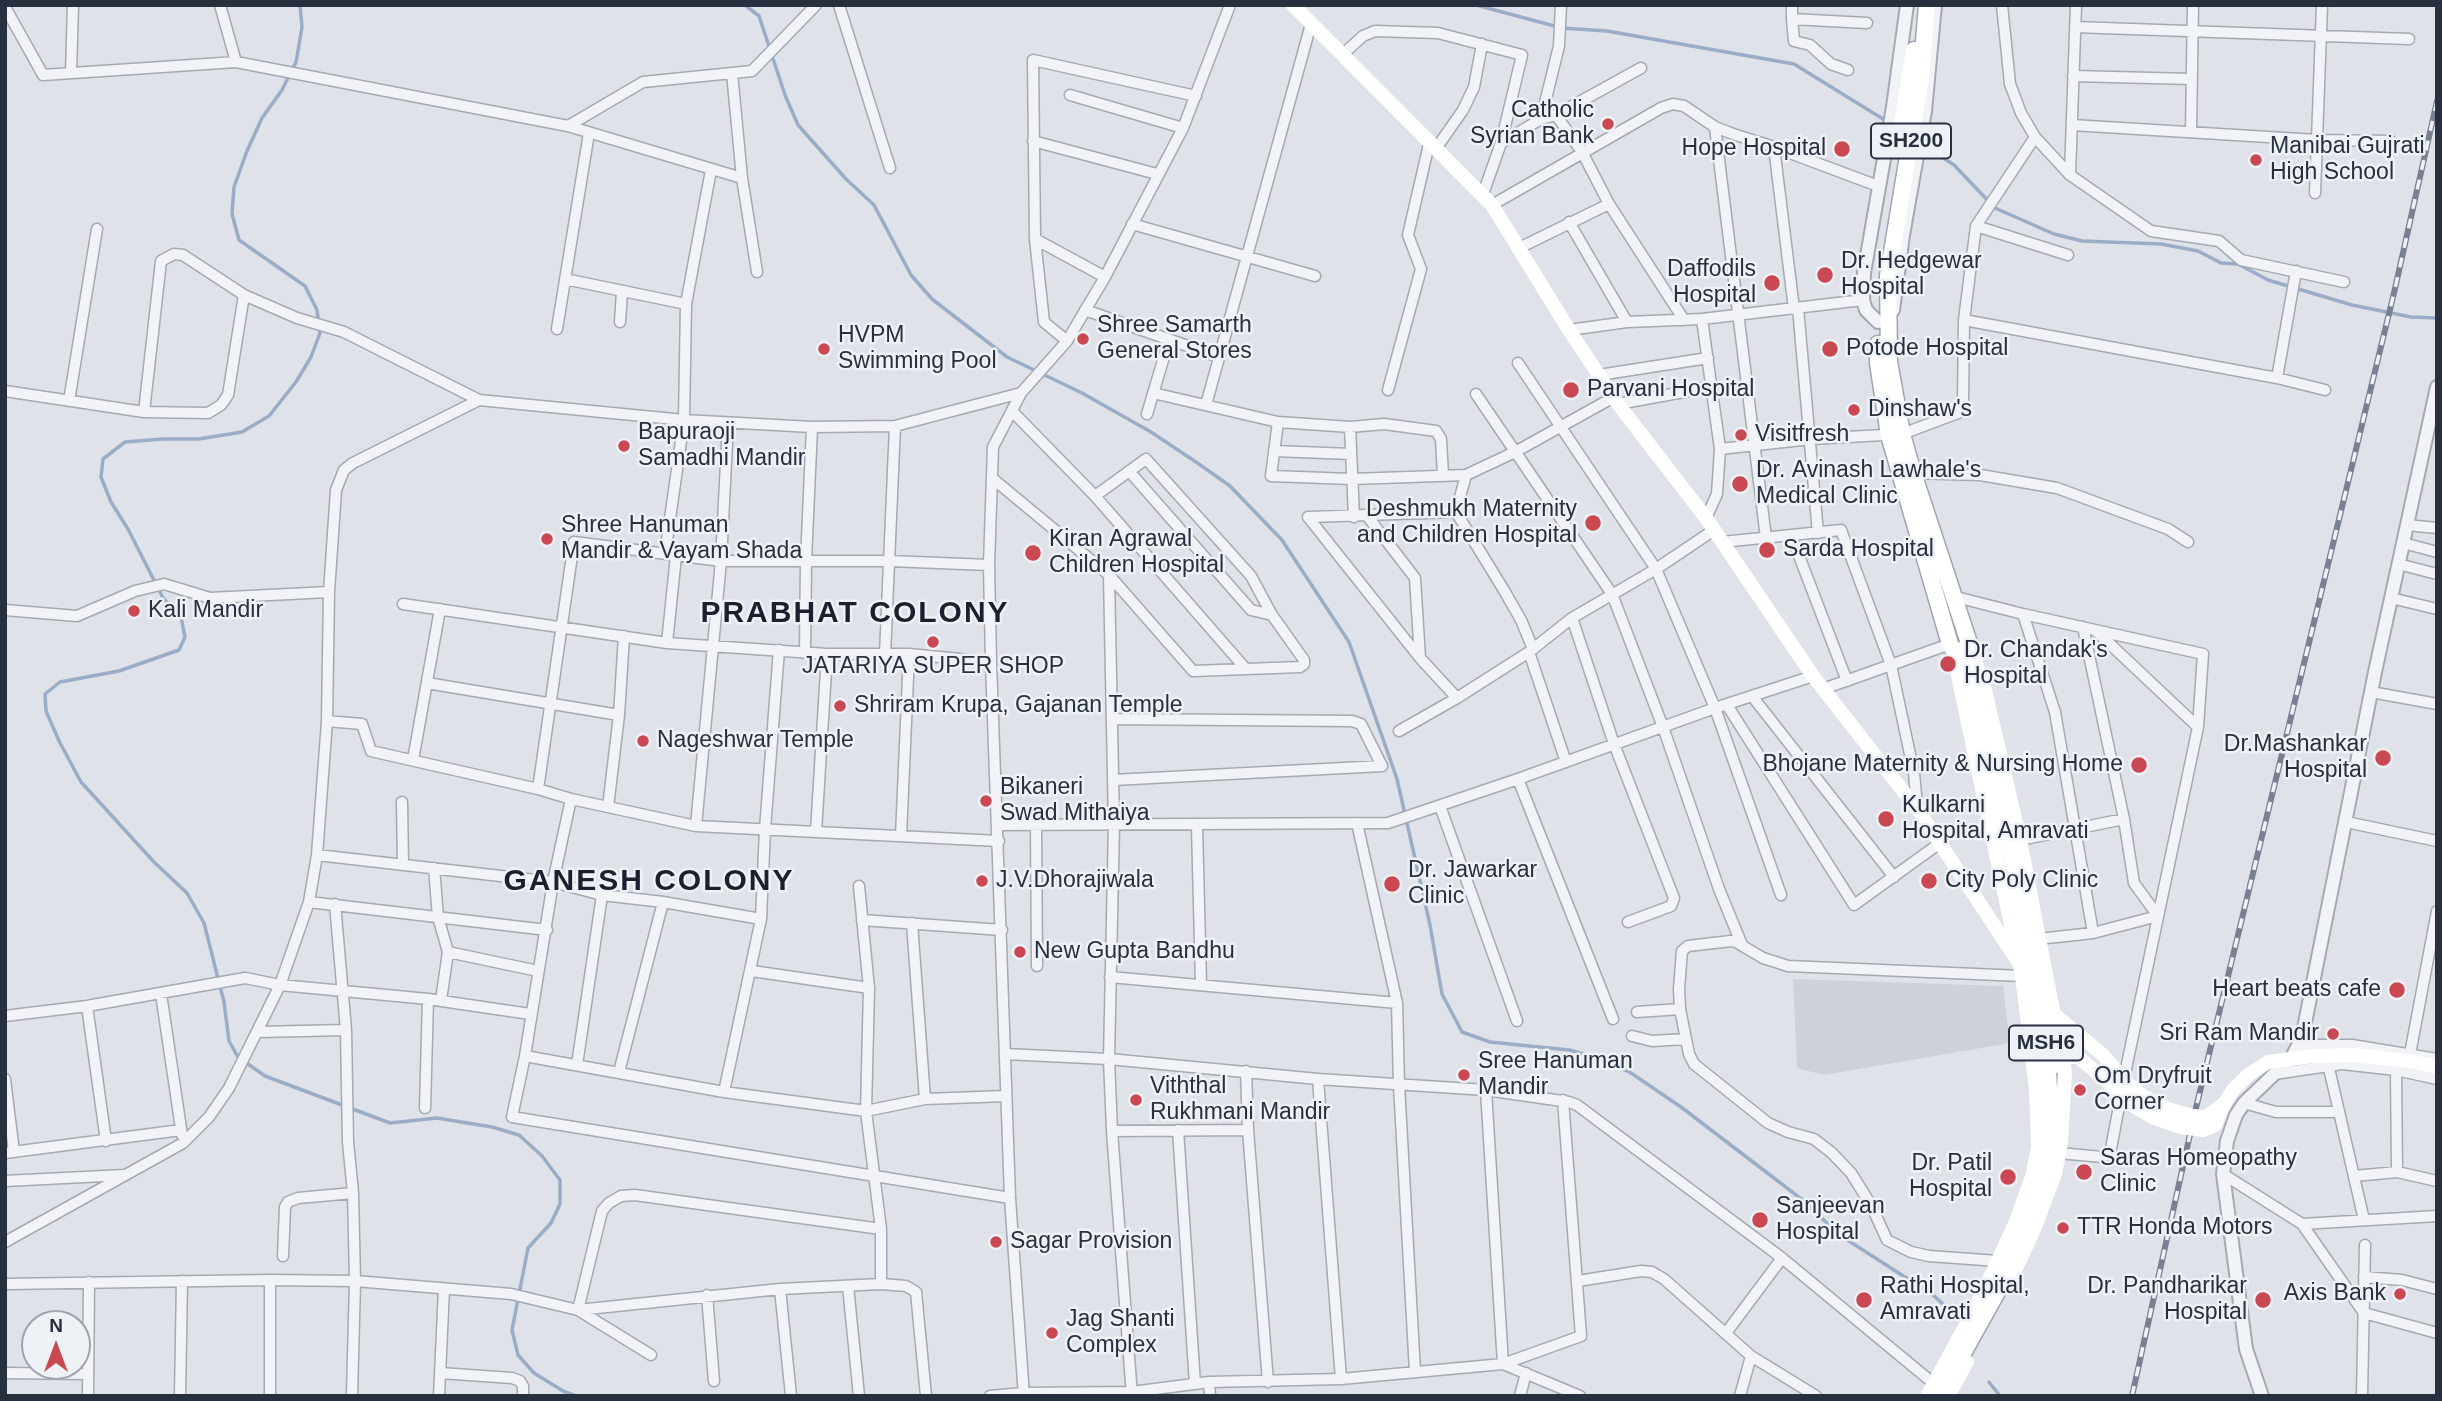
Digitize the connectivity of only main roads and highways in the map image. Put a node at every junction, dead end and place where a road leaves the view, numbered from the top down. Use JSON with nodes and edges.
{"nodes":[{"id":1,"x":1293,"y":5,"type":"edge"},
{"id":2,"x":1917,"y":5,"type":"edge"},
{"id":3,"x":1927,"y":5,"type":"edge"},
{"id":4,"x":1883,"y":275,"type":"junction"},
{"id":5,"x":1896,"y":434,"type":"junction"},
{"id":6,"x":1959,"y":647,"type":"junction"},
{"id":7,"x":2020,"y":970,"type":"junction"},
{"id":8,"x":2036,"y":999,"type":"junction"},
{"id":9,"x":2437,"y":1067,"type":"edge"},
{"id":10,"x":2048,"y":1072,"type":"junction"},
{"id":11,"x":2224,"y":1104,"type":"junction"},
{"id":12,"x":1938,"y":1393,"type":"edge"}],
"edges":[{"from":1,"to":7,"type":"main road"},
{"from":2,"to":4,"type":"main road","number":"MSH6"},
{"from":3,"to":4,"type":"main road","number":"SH200"},
{"from":4,"to":5,"type":"main road","number":"MSH6"},
{"from":5,"to":6,"type":"main road","number":"MSH6"},
{"from":5,"to":6,"type":"main road","number":"MSH6"},
{"from":6,"to":7,"type":"main road","number":"MSH6"},
{"from":6,"to":8,"type":"main road","number":"MSH6"},
{"from":6,"to":12,"type":"main road","number":"MSH6"},
{"from":7,"to":12,"type":"main road","number":"MSH6"},
{"from":8,"to":10,"type":"main road","number":"MSH6"},
{"from":8,"to":11,"type":"main road","bridge":true},
{"from":9,"to":11,"type":"main road","bridge":true},
{"from":10,"to":11,"type":"main road","bridge":true},
{"from":10,"to":12,"type":"main road","number":"MSH6"}]}
